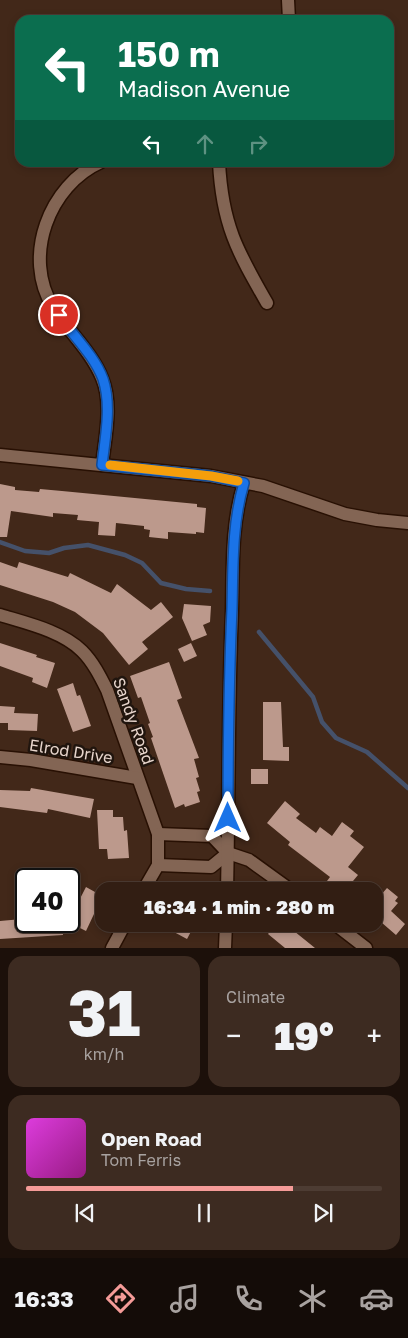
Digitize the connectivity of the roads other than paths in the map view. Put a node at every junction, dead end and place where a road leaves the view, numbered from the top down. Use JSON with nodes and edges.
{"nodes":[{"id":1,"x":288,"y":0,"type":"edge"},
{"id":2,"x":289,"y":15,"type":"edge"},
{"id":3,"x":93,"y":167,"type":"edge"},
{"id":4,"x":219,"y":167,"type":"edge"},
{"id":5,"x":267,"y":303,"type":"dead end"},
{"id":6,"x":0,"y":455,"type":"edge"},
{"id":7,"x":102,"y":465,"type":"junction"},
{"id":8,"x":244,"y":483,"type":"junction"},
{"id":9,"x":408,"y":523,"type":"edge"},
{"id":10,"x":0,"y":615,"type":"edge"},
{"id":11,"x":0,"y":757,"type":"edge"},
{"id":12,"x":138,"y":778,"type":"junction"},
{"id":13,"x":158,"y":834,"type":"junction"},
{"id":14,"x":228,"y":852,"type":"junction"},
{"id":15,"x":158,"y":866,"type":"junction"},
{"id":16,"x":148,"y":882,"type":"edge"},
{"id":17,"x":226,"y":882,"type":"edge"},
{"id":18,"x":280,"y":882,"type":"edge"},
{"id":19,"x":121,"y":932,"type":"edge"},
{"id":20,"x":226,"y":932,"type":"edge"},
{"id":21,"x":345,"y":932,"type":"edge"},
{"id":22,"x":112,"y":948,"type":"edge"},
{"id":23,"x":225,"y":948,"type":"edge"},
{"id":24,"x":366,"y":948,"type":"edge"}],
"edges":[{"from":1,"to":2,"type":"street"},
{"from":3,"to":7,"type":"street"},
{"from":4,"to":5,"type":"street"},
{"from":6,"to":7,"type":"street"},
{"from":7,"to":8,"type":"street"},
{"from":8,"to":9,"type":"street"},
{"from":8,"to":14,"type":"street"},
{"from":10,"to":12,"type":"street","name":"Sandy Road"},
{"from":11,"to":12,"type":"street","name":"Elrod Drive"},
{"from":12,"to":13,"type":"street","name":"Sandy Road"},
{"from":13,"to":14,"type":"street"},
{"from":13,"to":15,"type":"street","name":"Sandy Road"},
{"from":14,"to":15,"type":"street"},
{"from":14,"to":17,"type":"street"},
{"from":14,"to":18,"type":"street"},
{"from":15,"to":16,"type":"street"},
{"from":19,"to":22,"type":"street"},
{"from":20,"to":23,"type":"street"},
{"from":21,"to":24,"type":"street"}]}
